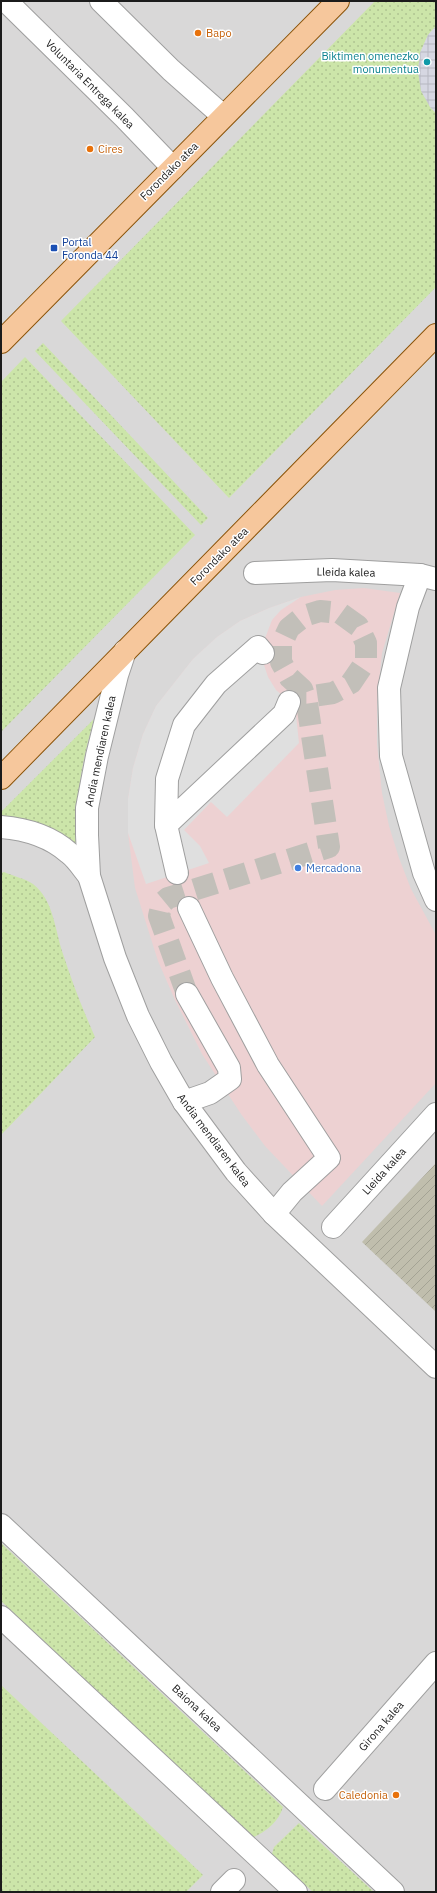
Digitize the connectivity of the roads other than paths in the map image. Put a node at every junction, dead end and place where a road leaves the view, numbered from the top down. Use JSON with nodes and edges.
{"nodes":[{"id":1,"x":6,"y":1,"type":"edge"},
{"id":2,"x":101,"y":1,"type":"edge"},
{"id":3,"x":338,"y":1,"type":"edge"},
{"id":4,"x":223,"y":116,"type":"junction"},
{"id":5,"x":173,"y":168,"type":"junction"},
{"id":6,"x":436,"y":334,"type":"edge"},
{"id":7,"x":1,"y":341,"type":"edge"},
{"id":8,"x":255,"y":573,"type":"dead end"},
{"id":9,"x":428,"y":577,"type":"edge"},
{"id":10,"x":125,"y":651,"type":"junction"},
{"id":11,"x":262,"y":653,"type":"dead end"},
{"id":12,"x":289,"y":702,"type":"dead end"},
{"id":13,"x":1,"y":778,"type":"edge"},
{"id":14,"x":166,"y":825,"type":"junction"},
{"id":15,"x":1,"y":827,"type":"edge"},
{"id":16,"x":177,"y":873,"type":"dead end"},
{"id":17,"x":89,"y":876,"type":"junction"},
{"id":18,"x":436,"y":900,"type":"edge"},
{"id":19,"x":189,"y":908,"type":"dead end"},
{"id":20,"x":187,"y":994,"type":"tunnel mouth"},
{"id":21,"x":184,"y":1102,"type":"junction"},
{"id":22,"x":436,"y":1114,"type":"edge"},
{"id":23,"x":274,"y":1214,"type":"junction"},
{"id":24,"x":332,"y":1228,"type":"dead end"},
{"id":25,"x":436,"y":1366,"type":"edge"},
{"id":26,"x":1,"y":1525,"type":"edge"},
{"id":27,"x":1,"y":1617,"type":"edge"},
{"id":28,"x":436,"y":1663,"type":"edge"},
{"id":29,"x":325,"y":1789,"type":"dead end"},
{"id":30,"x":296,"y":1892,"type":"edge"},
{"id":31,"x":393,"y":1892,"type":"edge"}],
"edges":[{"from":1,"to":5,"type":"street","name":"Voluntaria Entrega kalea"},
{"from":2,"to":4,"type":"street"},
{"from":3,"to":4,"type":"main road","name":"Forondako atea"},
{"from":4,"to":5,"type":"main road","name":"Forondako atea"},
{"from":5,"to":7,"type":"main road","name":"Forondako atea"},
{"from":6,"to":10,"type":"main road","name":"Forondako atea"},
{"from":8,"to":9,"type":"street","name":"Lleida kalea"},
{"from":9,"to":18,"type":"street"},
{"from":10,"to":13,"type":"main road","name":"Forondako atea"},
{"from":10,"to":17,"type":"street","name":"Andia mendiaren kalea"},
{"from":11,"to":14,"type":"street"},
{"from":12,"to":14,"type":"street"},
{"from":14,"to":16,"type":"street"},
{"from":15,"to":17,"type":"street","name":"Andia mendiaren kalea"},
{"from":17,"to":21,"type":"street","name":"Andia mendiaren kalea"},
{"from":19,"to":23,"type":"street"},
{"from":20,"to":21,"type":"street"},
{"from":21,"to":23,"type":"street","name":"Andia mendiaren kalea"},
{"from":22,"to":24,"type":"street","name":"Lleida kalea"},
{"from":23,"to":25,"type":"street","name":"Andia mendiaren kalea"},
{"from":26,"to":31,"type":"street","name":"Baiona kalea"},
{"from":27,"to":30,"type":"street"},
{"from":28,"to":29,"type":"street","name":"Girona kalea"}]}
